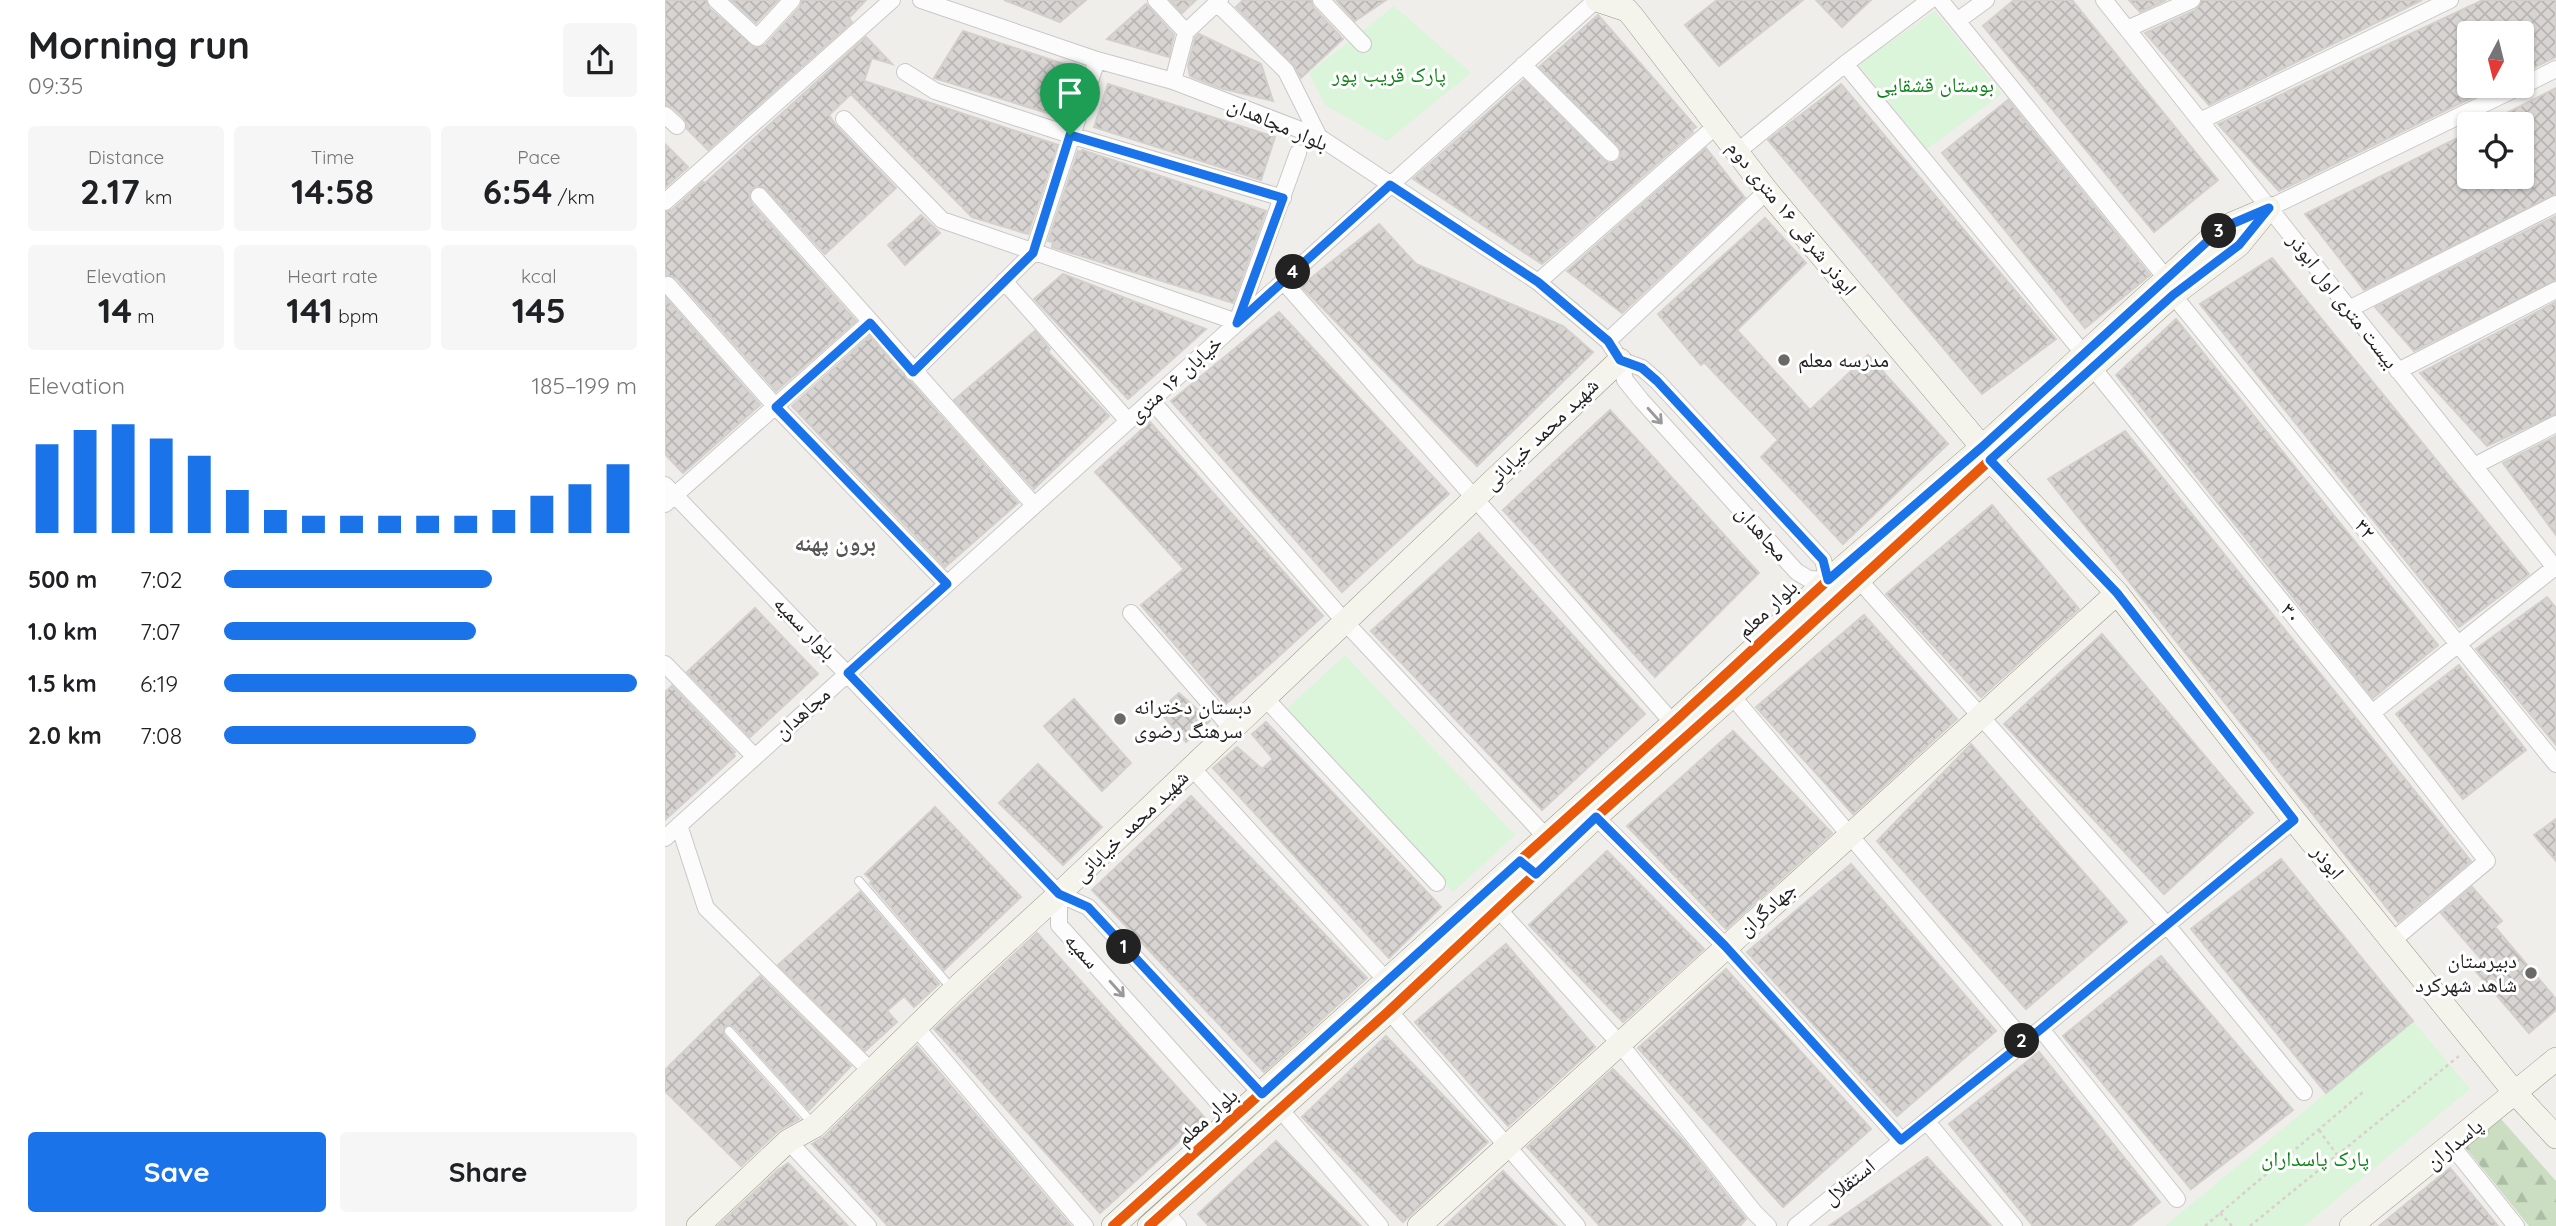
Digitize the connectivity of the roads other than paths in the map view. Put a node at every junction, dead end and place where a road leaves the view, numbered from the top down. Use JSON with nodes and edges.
{"nodes":[{"id":1,"x":716,"y":0,"type":"edge"},
{"id":2,"x":792,"y":0,"type":"edge"},
{"id":3,"x":892,"y":0,"type":"edge"},
{"id":4,"x":921,"y":0,"type":"edge"},
{"id":5,"x":1156,"y":0,"type":"edge"},
{"id":6,"x":1321,"y":0,"type":"edge"},
{"id":7,"x":1597,"y":0,"type":"edge"},
{"id":8,"x":1930,"y":0,"type":"edge"},
{"id":9,"x":1940,"y":0,"type":"edge"},
{"id":10,"x":1986,"y":0,"type":"edge"},
{"id":11,"x":2104,"y":0,"type":"edge"},
{"id":12,"x":2192,"y":0,"type":"edge"},
{"id":13,"x":2451,"y":0,"type":"edge"},
{"id":14,"x":1218,"y":2,"type":"edge"},
{"id":15,"x":1957,"y":21,"type":"junction"},
{"id":16,"x":2127,"y":29,"type":"junction"},
{"id":17,"x":1187,"y":32,"type":"junction"},
{"id":18,"x":1363,"y":44,"type":"dead end"},
{"id":19,"x":1097,"y":60,"type":"junction"},
{"id":20,"x":1845,"y":64,"type":"junction"},
{"id":21,"x":1523,"y":65,"type":"junction"},
{"id":22,"x":2556,"y":69,"type":"edge"},
{"id":23,"x":905,"y":72,"type":"dead end"},
{"id":24,"x":2534,"y":80,"type":"edge"},
{"id":25,"x":1173,"y":81,"type":"junction"},
{"id":26,"x":2497,"y":98,"type":"edge"},
{"id":27,"x":844,"y":119,"type":"dead end"},
{"id":28,"x":2200,"y":121,"type":"junction"},
{"id":29,"x":1717,"y":125,"type":"junction"},
{"id":30,"x":1070,"y":135,"type":"junction"},
{"id":31,"x":1319,"y":137,"type":"junction"},
{"id":32,"x":1737,"y":152,"type":"junction"},
{"id":33,"x":1298,"y":153,"type":"dead end"},
{"id":34,"x":1611,"y":153,"type":"dead end"},
{"id":35,"x":1390,"y":185,"type":"junction"},
{"id":36,"x":1767,"y":191,"type":"junction"},
{"id":37,"x":759,"y":196,"type":"dead end"},
{"id":38,"x":1283,"y":198,"type":"junction"},
{"id":39,"x":665,"y":202,"type":"edge"},
{"id":40,"x":2556,"y":204,"type":"edge"},
{"id":41,"x":2269,"y":208,"type":"junction"},
{"id":42,"x":1033,"y":253,"type":"junction"},
{"id":43,"x":1004,"y":281,"type":"junction"},
{"id":44,"x":1283,"y":281,"type":"junction"},
{"id":45,"x":1538,"y":282,"type":"junction"},
{"id":46,"x":668,"y":285,"type":"dead end"},
{"id":47,"x":2170,"y":287,"type":"junction"},
{"id":48,"x":2556,"y":290,"type":"edge"},
{"id":49,"x":2349,"y":309,"type":"junction"},
{"id":50,"x":870,"y":323,"type":"junction"},
{"id":51,"x":1237,"y":323,"type":"junction"},
{"id":52,"x":1614,"y":350,"type":"junction"},
{"id":53,"x":2088,"y":360,"type":"junction"},
{"id":54,"x":2398,"y":371,"type":"junction"},
{"id":55,"x":913,"y":372,"type":"junction"},
{"id":56,"x":1151,"y":400,"type":"junction"},
{"id":57,"x":776,"y":407,"type":"junction"},
{"id":58,"x":1128,"y":421,"type":"junction"},
{"id":59,"x":2556,"y":424,"type":"edge"},
{"id":60,"x":1986,"y":453,"type":"junction"},
{"id":61,"x":2474,"y":466,"type":"junction"},
{"id":62,"x":668,"y":495,"type":"edge"},
{"id":63,"x":1474,"y":498,"type":"junction"},
{"id":64,"x":1034,"y":505,"type":"junction"},
{"id":65,"x":2556,"y":568,"type":"edge"},
{"id":66,"x":1860,"y":580,"type":"junction"},
{"id":67,"x":947,"y":584,"type":"junction"},
{"id":68,"x":1835,"y":588,"type":"junction"},
{"id":69,"x":2117,"y":593,"type":"junction"},
{"id":70,"x":1131,"y":613,"type":"dead end"},
{"id":71,"x":1345,"y":622,"type":"junction"},
{"id":72,"x":2457,"y":643,"type":"junction"},
{"id":73,"x":665,"y":664,"type":"edge"},
{"id":74,"x":848,"y":673,"type":"junction"},
{"id":75,"x":1732,"y":696,"type":"junction"},
{"id":76,"x":1265,"y":698,"type":"junction"},
{"id":77,"x":2372,"y":713,"type":"junction"},
{"id":78,"x":1980,"y":717,"type":"junction"},
{"id":79,"x":1673,"y":723,"type":"junction"},
{"id":80,"x":1232,"y":729,"type":"junction"},
{"id":81,"x":754,"y":756,"type":"junction"},
{"id":82,"x":2556,"y":764,"type":"edge"},
{"id":83,"x":1192,"y":768,"type":"junction"},
{"id":84,"x":1596,"y":817,"type":"junction"},
{"id":85,"x":2294,"y":820,"type":"junction"},
{"id":86,"x":679,"y":825,"type":"junction"},
{"id":87,"x":1851,"y":834,"type":"junction"},
{"id":88,"x":1546,"y":837,"type":"junction"},
{"id":89,"x":665,"y":838,"type":"edge"},
{"id":90,"x":1528,"y":868,"type":"junction"},
{"id":91,"x":859,"y":881,"type":"dead end"},
{"id":92,"x":1437,"y":883,"type":"dead end"},
{"id":93,"x":1059,"y":894,"type":"junction"},
{"id":94,"x":1498,"y":909,"type":"junction"},
{"id":95,"x":2166,"y":924,"type":"junction"},
{"id":96,"x":2392,"y":941,"type":"junction"},
{"id":97,"x":1725,"y":946,"type":"junction"},
{"id":98,"x":1387,"y":981,"type":"junction"},
{"id":99,"x":954,"y":990,"type":"junction"},
{"id":100,"x":1389,"y":1011,"type":"junction"},
{"id":101,"x":915,"y":1026,"type":"junction"},
{"id":102,"x":2041,"y":1029,"type":"junction"},
{"id":103,"x":729,"y":1031,"type":"dead end"},
{"id":104,"x":2024,"y":1041,"type":"junction"},
{"id":105,"x":1620,"y":1044,"type":"junction"},
{"id":106,"x":2556,"y":1059,"type":"edge"},
{"id":107,"x":872,"y":1072,"type":"junction"},
{"id":108,"x":2305,"y":1092,"type":"dead end"},
{"id":109,"x":2516,"y":1094,"type":"junction"},
{"id":110,"x":1270,"y":1101,"type":"junction"},
{"id":111,"x":1927,"y":1122,"type":"junction"},
{"id":112,"x":815,"y":1126,"type":"junction"},
{"id":113,"x":1241,"y":1127,"type":"junction"},
{"id":114,"x":2556,"y":1137,"type":"edge"},
{"id":115,"x":1901,"y":1140,"type":"junction"},
{"id":116,"x":788,"y":1141,"type":"junction"},
{"id":117,"x":2452,"y":1146,"type":"junction"},
{"id":118,"x":1507,"y":1147,"type":"junction"},
{"id":119,"x":2177,"y":1199,"type":"dead end"},
{"id":120,"x":1815,"y":1220,"type":"edge"},
{"id":121,"x":1164,"y":1221,"type":"edge"},
{"id":122,"x":698,"y":1226,"type":"edge"},
{"id":123,"x":867,"y":1226,"type":"edge"},
{"id":124,"x":1085,"y":1226,"type":"edge"},
{"id":125,"x":1113,"y":1226,"type":"edge"},
{"id":126,"x":1381,"y":1226,"type":"edge"},
{"id":127,"x":1419,"y":1226,"type":"edge"},
{"id":128,"x":1577,"y":1226,"type":"edge"},
{"id":129,"x":1768,"y":1226,"type":"edge"},
{"id":130,"x":1796,"y":1226,"type":"edge"},
{"id":131,"x":2014,"y":1226,"type":"edge"},
{"id":132,"x":2351,"y":1226,"type":"edge"},
{"id":133,"x":2516,"y":1226,"type":"edge"}],
"edges":[{"from":1,"to":2,"type":"street"},
{"from":3,"to":39,"type":"street"},
{"from":4,"to":19,"type":"street","name":"بلوار مجاهدان"},
{"from":5,"to":17,"type":"street"},
{"from":6,"to":18,"type":"street"},
{"from":7,"to":21,"type":"street","name":"خیابان ۱۶ متری"},
{"from":7,"to":29,"type":"street","name":"ابوذر شرقی ۱۶ متری دوم"},
{"from":8,"to":20,"type":"street"},
{"from":9,"to":15,"type":"street","name":"۳۲"},
{"from":10,"to":15,"type":"street"},
{"from":11,"to":16,"type":"street","name":"بیست متری اول ابوذر"},
{"from":12,"to":16,"type":"street"},
{"from":13,"to":28,"type":"street"},
{"from":14,"to":17,"type":"street"},
{"from":14,"to":31,"type":"street"},
{"from":15,"to":47,"type":"street","name":"۳۲"},
{"from":16,"to":28,"type":"street","name":"بیست متری اول ابوذر"},
{"from":17,"to":25,"type":"street"},
{"from":19,"to":25,"type":"street","name":"بلوار مجاهدان"},
{"from":19,"to":30,"type":"street"},
{"from":20,"to":32,"type":"street"},
{"from":20,"to":53,"type":"street","name":"۳۰"},
{"from":21,"to":34,"type":"street"},
{"from":21,"to":35,"type":"street","name":"خیابان ۱۶ متری"},
{"from":22,"to":24,"type":"street"},
{"from":23,"to":30,"type":"street"},
{"from":25,"to":31,"type":"street","name":"بلوار مجاهدان"},
{"from":26,"to":41,"type":"street"},
{"from":27,"to":42,"type":"street"},
{"from":28,"to":41,"type":"street","name":"بیست متری اول ابوذر"},
{"from":29,"to":32,"type":"street","name":"ابوذر شرقی ۱۶ متری دوم"},
{"from":29,"to":45,"type":"street"},
{"from":30,"to":38,"type":"street"},
{"from":30,"to":42,"type":"street"},
{"from":31,"to":35,"type":"street","name":"بلوار مجاهدان"},
{"from":32,"to":36,"type":"street","name":"ابوذر شرقی ۱۶ متری دوم"},
{"from":33,"to":38,"type":"street"},
{"from":35,"to":44,"type":"street","name":"خیابان ۱۶ متری"},
{"from":35,"to":45,"type":"street","name":"بلوار مجاهدان"},
{"from":36,"to":52,"type":"street"},
{"from":36,"to":60,"type":"street","name":"ابوذر شرقی ۱۶ متری دوم"},
{"from":37,"to":50,"type":"street"},
{"from":38,"to":51,"type":"street"},
{"from":40,"to":49,"type":"street"},
{"from":41,"to":47,"type":"street","name":"بلوار معلم"},
{"from":41,"to":49,"type":"street","name":"بیست متری اول ابوذر"},
{"from":42,"to":43,"type":"street"},
{"from":42,"to":51,"type":"street"},
{"from":43,"to":55,"type":"street"},
{"from":43,"to":58,"type":"street"},
{"from":44,"to":51,"type":"street","name":"خیابان ۱۶ متری"},
{"from":44,"to":63,"type":"street"},
{"from":45,"to":52,"type":"street","name":"بلوار مجاهدان"},
{"from":46,"to":57,"type":"street"},
{"from":47,"to":53,"type":"street","name":"بلوار معلم"},
{"from":47,"to":72,"type":"street","name":"۳۲"},
{"from":48,"to":54,"type":"street"},
{"from":49,"to":54,"type":"street","name":"بیست متری اول ابوذر"},
{"from":50,"to":55,"type":"street"},
{"from":50,"to":57,"type":"street"},
{"from":51,"to":56,"type":"street","name":"خیابان ۱۶ متری"},
{"from":52,"to":63,"type":"street","name":"شهید محمد خیابانی"},
{"from":52,"to":68,"type":"street","name":"مجاهدان"},
{"from":52,"to":68,"type":"street","name":"مجاهدان","one_way":true},
{"from":53,"to":60,"type":"street","name":"بلوار معلم"},
{"from":53,"to":77,"type":"street","name":"۳۰"},
{"from":54,"to":61,"type":"street","name":"بیست متری اول ابوذر"},
{"from":55,"to":64,"type":"street"},
{"from":56,"to":58,"type":"street","name":"خیابان ۱۶ متری"},
{"from":56,"to":71,"type":"street"},
{"from":57,"to":62,"type":"street"},
{"from":57,"to":67,"type":"street"},
{"from":58,"to":64,"type":"street","name":"خیابان ۱۶ متری"},
{"from":59,"to":61,"type":"street"},
{"from":60,"to":66,"type":"street","name":"بلوار معلم"},
{"from":60,"to":68,"type":"street","name":"بلوار معلم"},
{"from":60,"to":69,"type":"street","name":"ابوذر"},
{"from":61,"to":65,"type":"street","name":"بیست متری اول ابوذر"},
{"from":62,"to":74,"type":"street","name":"بلوار سمیه"},
{"from":63,"to":71,"type":"street","name":"شهید محمد خیابانی"},
{"from":63,"to":79,"type":"street"},
{"from":64,"to":67,"type":"street","name":"مجاهدان"},
{"from":65,"to":72,"type":"street"},
{"from":66,"to":68,"type":"street","name":"بلوار معلم"},
{"from":66,"to":78,"type":"street"},
{"from":67,"to":74,"type":"street","name":"مجاهدان"},
{"from":68,"to":75,"type":"street","name":"بلوار معلم"},
{"from":68,"to":79,"type":"street","name":"بلوار معلم"},
{"from":69,"to":78,"type":"street","name":"جهادگران"},
{"from":69,"to":85,"type":"street","name":"ابوذر"},
{"from":70,"to":80,"type":"street"},
{"from":71,"to":76,"type":"street","name":"شهید محمد خیابانی"},
{"from":71,"to":88,"type":"street"},
{"from":72,"to":77,"type":"street"},
{"from":72,"to":82,"type":"street","name":"۳۲"},
{"from":73,"to":81,"type":"street"},
{"from":74,"to":81,"type":"street","name":"مجاهدان"},
{"from":74,"to":93,"type":"street","name":"بلوار سمیه"},
{"from":75,"to":84,"type":"street","name":"بلوار معلم"},
{"from":75,"to":87,"type":"street"},
{"from":76,"to":80,"type":"street","name":"شهید محمد خیابانی"},
{"from":76,"to":92,"type":"street"},
{"from":77,"to":96,"type":"street","name":"۳۰"},
{"from":78,"to":87,"type":"street","name":"جهادگران"},
{"from":78,"to":95,"type":"street"},
{"from":79,"to":88,"type":"street","name":"بلوار معلم"},
{"from":80,"to":83,"type":"street","name":"شهید محمد خیابانی"},
{"from":81,"to":86,"type":"street","name":"مجاهدان"},
{"from":83,"to":93,"type":"street","name":"شهید محمد خیابانی"},
{"from":83,"to":98,"type":"street"},
{"from":84,"to":90,"type":"street","name":"بلوار معلم"},
{"from":84,"to":97,"type":"street"},
{"from":85,"to":95,"type":"street","name":"استقلال"},
{"from":85,"to":96,"type":"street","name":"ابوذر"},
{"from":86,"to":89,"type":"street","name":"مجاهدان"},
{"from":86,"to":107,"type":"street"},
{"from":87,"to":97,"type":"street","name":"جهادگران"},
{"from":87,"to":104,"type":"street"},
{"from":88,"to":90,"type":"street","name":"بلوار معلم"},
{"from":90,"to":94,"type":"street","name":"بلوار معلم"},
{"from":90,"to":98,"type":"street","name":"بلوار معلم"},
{"from":91,"to":99,"type":"lane"},
{"from":93,"to":99,"type":"street","name":"شهید محمد خیابانی"},
{"from":93,"to":110,"type":"street","name":"سمیه"},
{"from":93,"to":113,"type":"street","name":"سمیه","one_way":true},
{"from":94,"to":100,"type":"street","name":"بلوار معلم"},
{"from":94,"to":105,"type":"street"},
{"from":95,"to":102,"type":"street","name":"استقلال"},
{"from":95,"to":108,"type":"street"},
{"from":96,"to":109,"type":"street","name":"ابوذر"},
{"from":97,"to":105,"type":"street","name":"جهادگران"},
{"from":97,"to":115,"type":"street"},
{"from":98,"to":110,"type":"street","name":"بلوار معلم"},
{"from":99,"to":101,"type":"street","name":"شهید محمد خیابانی"},
{"from":100,"to":110,"type":"street","name":"بلوار معلم"},
{"from":100,"to":118,"type":"street"},
{"from":101,"to":107,"type":"street","name":"شهید محمد خیابانی"},
{"from":101,"to":124,"type":"street"},
{"from":102,"to":104,"type":"street","name":"استقلال"},
{"from":102,"to":119,"type":"street"},
{"from":103,"to":112,"type":"lane"},
{"from":104,"to":111,"type":"street","name":"استقلال"},
{"from":105,"to":118,"type":"street","name":"جهادگران"},
{"from":105,"to":129,"type":"street"},
{"from":106,"to":109,"type":"street","name":"پاسداران"},
{"from":107,"to":112,"type":"street","name":"شهید محمد خیابانی"},
{"from":109,"to":114,"type":"street","name":"ابوذر"},
{"from":109,"to":117,"type":"street","name":"پاسداران"},
{"from":110,"to":113,"type":"street","name":"بلوار معلم"},
{"from":110,"to":126,"type":"street","name":"سمیه"},
{"from":111,"to":115,"type":"street","name":"استقلال"},
{"from":111,"to":131,"type":"street"},
{"from":112,"to":116,"type":"street","name":"شهید محمد خیابانی"},
{"from":113,"to":121,"type":"street","name":"بلوار معلم"},
{"from":113,"to":125,"type":"street","name":"بلوار معلم"},
{"from":115,"to":120,"type":"street","name":"استقلال"},
{"from":116,"to":122,"type":"street","name":"شهید محمد خیابانی"},
{"from":116,"to":123,"type":"street"},
{"from":117,"to":132,"type":"street","name":"پاسداران"},
{"from":117,"to":133,"type":"street"},
{"from":118,"to":127,"type":"street","name":"جهادگران"},
{"from":118,"to":128,"type":"street"},
{"from":120,"to":130,"type":"street","name":"استقلال"}]}
